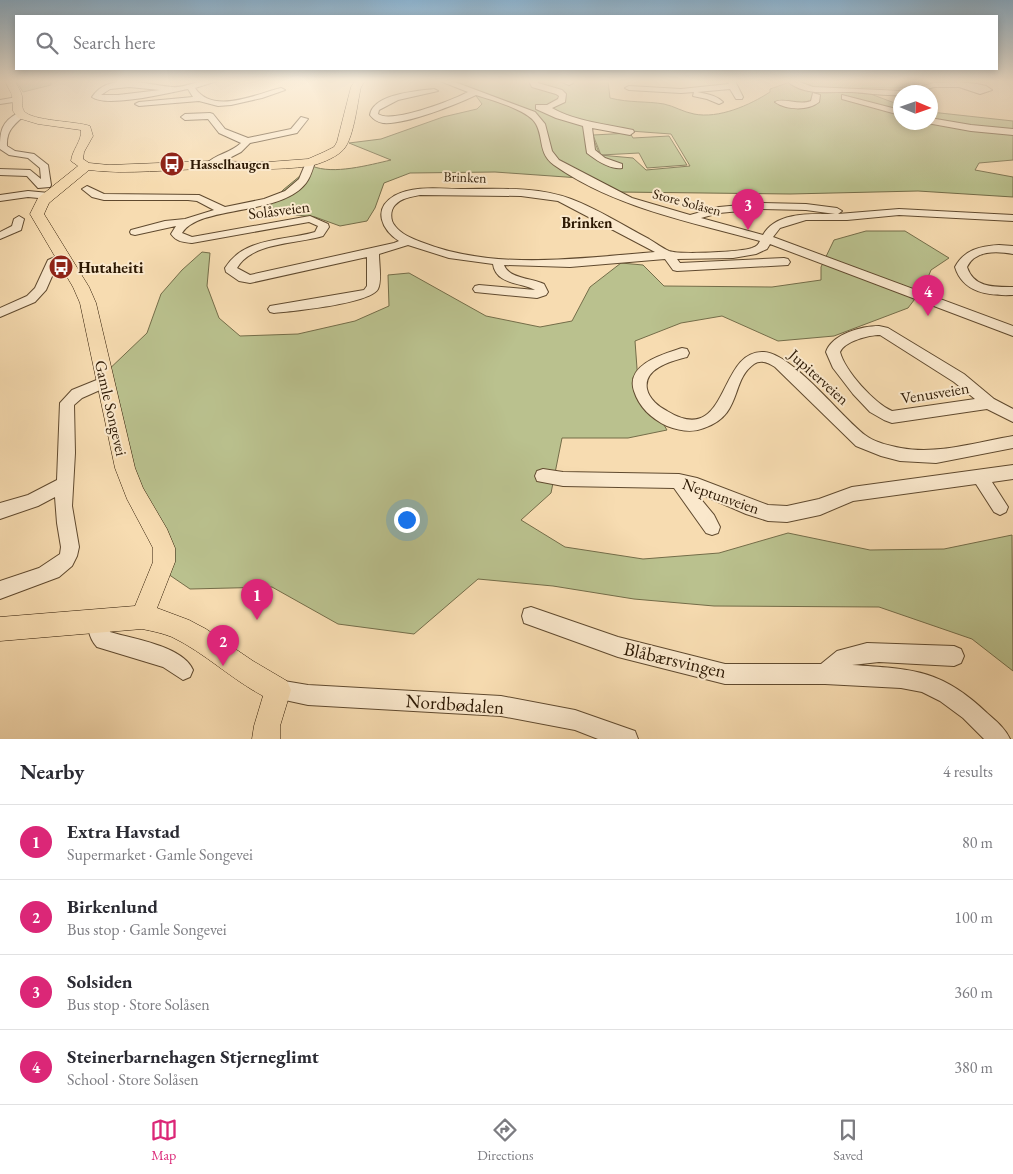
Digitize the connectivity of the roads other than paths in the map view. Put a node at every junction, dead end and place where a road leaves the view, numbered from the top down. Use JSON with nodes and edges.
{"nodes":[{"id":1,"x":349,"y":115,"type":"edge"},
{"id":2,"x":375,"y":115,"type":"edge"},
{"id":3,"x":406,"y":115,"type":"edge"},
{"id":4,"x":534,"y":115,"type":"edge"},
{"id":5,"x":558,"y":115,"type":"edge"},
{"id":6,"x":16,"y":116,"type":"junction"},
{"id":7,"x":185,"y":117,"type":"dead end"},
{"id":8,"x":304,"y":119,"type":"dead end"},
{"id":9,"x":0,"y":121,"type":"edge"},
{"id":10,"x":938,"y":122,"type":"edge"},
{"id":11,"x":587,"y":124,"type":"junction"},
{"id":12,"x":630,"y":132,"type":"dead end"},
{"id":13,"x":1013,"y":132,"type":"edge"},
{"id":14,"x":1,"y":140,"type":"edge"},
{"id":15,"x":246,"y":141,"type":"junction"},
{"id":16,"x":310,"y":162,"type":"junction"},
{"id":17,"x":210,"y":165,"type":"junction"},
{"id":18,"x":86,"y":166,"type":"junction"},
{"id":19,"x":619,"y":166,"type":"dead end"},
{"id":20,"x":0,"y":172,"type":"edge"},
{"id":21,"x":87,"y":189,"type":"dead end"},
{"id":22,"x":49,"y":196,"type":"junction"},
{"id":23,"x":0,"y":198,"type":"edge"},
{"id":24,"x":224,"y":211,"type":"junction"},
{"id":25,"x":847,"y":217,"type":"junction"},
{"id":26,"x":1013,"y":218,"type":"edge"},
{"id":27,"x":19,"y":219,"type":"dead end"},
{"id":28,"x":690,"y":219,"type":"junction"},
{"id":29,"x":185,"y":222,"type":"junction"},
{"id":30,"x":135,"y":232,"type":"dead end"},
{"id":31,"x":0,"y":236,"type":"edge"},
{"id":32,"x":767,"y":239,"type":"junction"},
{"id":33,"x":407,"y":241,"type":"junction"},
{"id":34,"x":1013,"y":250,"type":"edge"},
{"id":35,"x":373,"y":252,"type":"junction"},
{"id":36,"x":668,"y":255,"type":"junction"},
{"id":37,"x":62,"y":258,"type":"junction"},
{"id":38,"x":498,"y":261,"type":"junction"},
{"id":39,"x":784,"y":262,"type":"dead end"},
{"id":40,"x":479,"y":289,"type":"dead end"},
{"id":41,"x":1013,"y":292,"type":"edge"},
{"id":42,"x":274,"y":308,"type":"dead end"},
{"id":43,"x":0,"y":313,"type":"edge"},
{"id":44,"x":1013,"y":331,"type":"edge"},
{"id":45,"x":682,"y":353,"type":"dead end"},
{"id":46,"x":104,"y":382,"type":"junction"},
{"id":47,"x":989,"y":402,"type":"junction"},
{"id":48,"x":1013,"y":416,"type":"edge"},
{"id":49,"x":1013,"y":442,"type":"edge"},
{"id":50,"x":1013,"y":472,"type":"edge"},
{"id":51,"x":543,"y":476,"type":"dead end"},
{"id":52,"x":980,"y":477,"type":"junction"},
{"id":53,"x":679,"y":481,"type":"junction"},
{"id":54,"x":64,"y":484,"type":"junction"},
{"id":55,"x":1000,"y":507,"type":"dead end"},
{"id":56,"x":0,"y":511,"type":"edge"},
{"id":57,"x":712,"y":527,"type":"dead end"},
{"id":58,"x":0,"y":590,"type":"edge"},
{"id":59,"x":531,"y":616,"type":"dead end"},
{"id":60,"x":142,"y":617,"type":"junction"},
{"id":61,"x":98,"y":619,"type":"junction"},
{"id":62,"x":0,"y":629,"type":"edge"},
{"id":63,"x":954,"y":656,"type":"dead end"},
{"id":64,"x":183,"y":670,"type":"dead end"},
{"id":65,"x":825,"y":674,"type":"junction"},
{"id":66,"x":278,"y":690,"type":"junction"},
{"id":67,"x":266,"y":739,"type":"edge"},
{"id":68,"x":627,"y":739,"type":"edge"},
{"id":69,"x":999,"y":739,"type":"edge"}],
"edges":[{"from":1,"to":16,"type":"main road"},
{"from":2,"to":3,"type":"street"},
{"from":4,"to":28,"type":"street","name":"Store Solåsen"},
{"from":5,"to":11,"type":"street"},
{"from":6,"to":9,"type":"street"},
{"from":6,"to":14,"type":"street"},
{"from":6,"to":18,"type":"main road"},
{"from":7,"to":15,"type":"street"},
{"from":8,"to":15,"type":"street"},
{"from":10,"to":13,"type":"street"},
{"from":11,"to":12,"type":"street"},
{"from":11,"to":19,"type":"street"},
{"from":14,"to":20,"type":"street"},
{"from":15,"to":17,"type":"street"},
{"from":16,"to":17,"type":"main road"},
{"from":16,"to":24,"type":"street","name":"Solåsveien"},
{"from":17,"to":18,"type":"main road"},
{"from":18,"to":22,"type":"main road","name":"Gamle Songevei"},
{"from":21,"to":24,"type":"street","name":"Solåsveien"},
{"from":22,"to":23,"type":"street"},
{"from":22,"to":37,"type":"main road","name":"Gamle Songevei"},
{"from":24,"to":29,"type":"street","name":"Solåsveien"},
{"from":25,"to":26,"type":"street","name":"Brinken"},
{"from":25,"to":28,"type":"street"},
{"from":25,"to":32,"type":"street","name":"Brinken"},
{"from":27,"to":31,"type":"street"},
{"from":28,"to":32,"type":"street","name":"Store Solåsen"},
{"from":29,"to":30,"type":"street","name":"Solåsveien"},
{"from":29,"to":35,"type":"street","name":"Solåsveien"},
{"from":32,"to":36,"type":"street","name":"Brinken"},
{"from":32,"to":44,"type":"street","name":"Store Solåsen"},
{"from":33,"to":35,"type":"street","name":"Solåsveien"},
{"from":33,"to":36,"type":"street","name":"Brinken"},
{"from":33,"to":38,"type":"street","name":"Brinken"},
{"from":34,"to":41,"type":"street"},
{"from":35,"to":42,"type":"street"},
{"from":36,"to":38,"type":"street","name":"Brinken"},
{"from":36,"to":39,"type":"street","name":"Brinken"},
{"from":37,"to":43,"type":"street"},
{"from":37,"to":46,"type":"main road","name":"Gamle Songevei"},
{"from":38,"to":40,"type":"street"},
{"from":45,"to":49,"type":"street","name":"Jupiterveien"},
{"from":46,"to":54,"type":"street"},
{"from":46,"to":60,"type":"main road","name":"Gamle Songevei"},
{"from":47,"to":47,"type":"street","name":"Venusveien"},
{"from":47,"to":48,"type":"street","name":"Venusveien"},
{"from":50,"to":52,"type":"street","name":"Neptunveien"},
{"from":51,"to":53,"type":"street","name":"Neptunveien"},
{"from":52,"to":53,"type":"street","name":"Neptunveien"},
{"from":52,"to":55,"type":"street"},
{"from":53,"to":57,"type":"street"},
{"from":54,"to":56,"type":"street"},
{"from":54,"to":58,"type":"street"},
{"from":59,"to":65,"type":"street","name":"Blåbærsvingen"},
{"from":60,"to":61,"type":"main road"},
{"from":60,"to":66,"type":"main road"},
{"from":61,"to":62,"type":"main road"},
{"from":61,"to":64,"type":"street"},
{"from":63,"to":65,"type":"street"},
{"from":65,"to":69,"type":"street","name":"Blåbærsvingen"},
{"from":66,"to":67,"type":"main road"},
{"from":66,"to":68,"type":"street","name":"Nordbødalen"}]}
